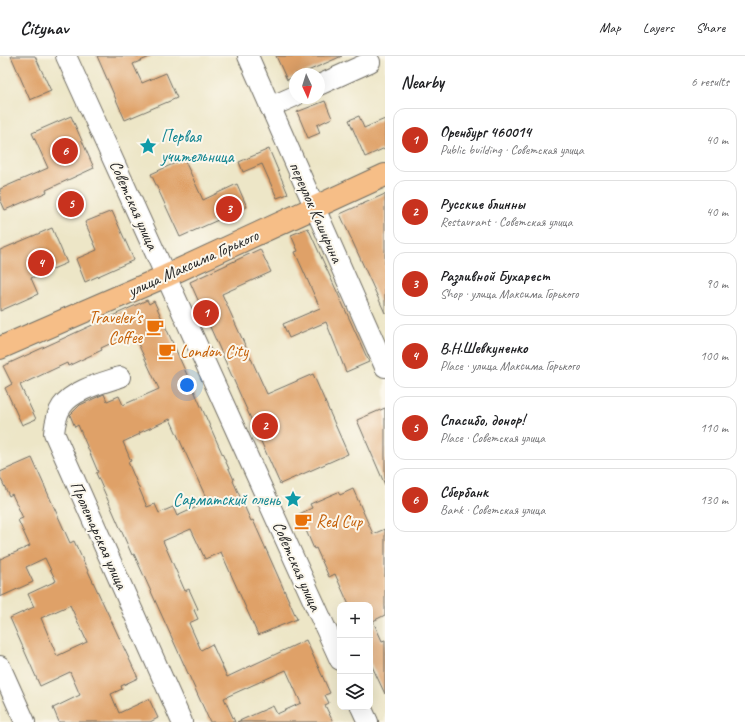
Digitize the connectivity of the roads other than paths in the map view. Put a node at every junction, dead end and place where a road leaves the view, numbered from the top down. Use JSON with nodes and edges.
{"nodes":[{"id":1,"x":66,"y":56,"type":"edge"},
{"id":2,"x":248,"y":56,"type":"edge"},
{"id":3,"x":370,"y":62,"type":"dead end"},
{"id":4,"x":325,"y":82,"type":"edge"},
{"id":5,"x":289,"y":99,"type":"edge"},
{"id":6,"x":270,"y":107,"type":"junction"},
{"id":7,"x":385,"y":175,"type":"edge"},
{"id":8,"x":314,"y":208,"type":"junction"},
{"id":9,"x":166,"y":276,"type":"junction"},
{"id":10,"x":378,"y":332,"type":"edge"},
{"id":11,"x":0,"y":348,"type":"edge"},
{"id":12,"x":385,"y":367,"type":"edge"},
{"id":13,"x":120,"y":377,"type":"dead end"},
{"id":14,"x":337,"y":653,"type":"edge"},
{"id":15,"x":0,"y":666,"type":"edge"},
{"id":16,"x":362,"y":710,"type":"edge"},
{"id":17,"x":25,"y":722,"type":"edge"},
{"id":18,"x":182,"y":722,"type":"edge"},
{"id":19,"x":368,"y":722,"type":"edge"}],
"edges":[{"from":1,"to":9,"type":"street","name":"Советская улица"},
{"from":2,"to":6,"type":"street","name":"переулок Каширина"},
{"from":3,"to":4,"type":"street"},
{"from":5,"to":6,"type":"street"},
{"from":6,"to":8,"type":"street","name":"переулок Каширина"},
{"from":7,"to":8,"type":"main road","name":"улица Максима Горького"},
{"from":8,"to":9,"type":"main road","name":"улица Максима Горького"},
{"from":8,"to":10,"type":"street","name":"переулок Каширина"},
{"from":9,"to":11,"type":"main road","name":"улица Максима Горького"},
{"from":9,"to":14,"type":"street","name":"Советская улица"},
{"from":10,"to":12,"type":"street","name":"переулок Каширина"},
{"from":13,"to":18,"type":"street","name":"Пролетарская улица"},
{"from":15,"to":17,"type":"street"},
{"from":16,"to":19,"type":"street"}]}
